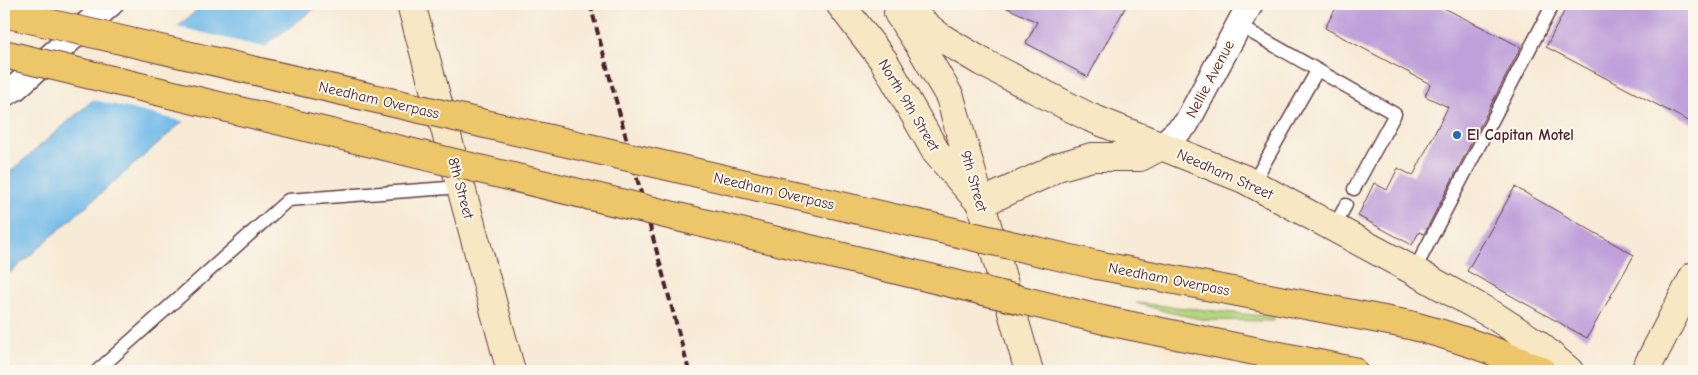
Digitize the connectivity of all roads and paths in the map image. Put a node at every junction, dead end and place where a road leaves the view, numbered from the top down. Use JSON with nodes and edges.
{"nodes":[{"id":1,"x":110,"y":4,"type":"edge"},
{"id":2,"x":411,"y":4,"type":"edge"},
{"id":3,"x":840,"y":4,"type":"edge"},
{"id":4,"x":892,"y":4,"type":"edge"},
{"id":5,"x":900,"y":4,"type":"edge"},
{"id":6,"x":1553,"y":4,"type":"edge"},
{"id":7,"x":4,"y":13,"type":"edge"},
{"id":8,"x":1244,"y":14,"type":"edge"},
{"id":9,"x":4,"y":54,"type":"edge"},
{"id":10,"x":1317,"y":71,"type":"junction"},
{"id":11,"x":4,"y":94,"type":"edge"},
{"id":12,"x":1161,"y":146,"type":"junction"},
{"id":13,"x":1252,"y":184,"type":"junction"},
{"id":14,"x":461,"y":186,"type":"junction"},
{"id":15,"x":1354,"y":189,"type":"dead end"},
{"id":16,"x":981,"y":204,"type":"junction"},
{"id":17,"x":1414,"y":271,"type":"junction"},
{"id":18,"x":1694,"y":276,"type":"edge"},
{"id":19,"x":1256,"y":352,"type":"junction"},
{"id":20,"x":97,"y":371,"type":"edge"},
{"id":21,"x":512,"y":371,"type":"edge"},
{"id":22,"x":1029,"y":371,"type":"edge"},
{"id":23,"x":1315,"y":371,"type":"edge"},
{"id":24,"x":1353,"y":371,"type":"edge"},
{"id":25,"x":1542,"y":371,"type":"edge"},
{"id":26,"x":1569,"y":371,"type":"edge"},
{"id":27,"x":1644,"y":371,"type":"edge"}],
"edges":[{"from":1,"to":11,"type":"street"},
{"from":2,"to":14,"type":"street","name":"8th Street"},
{"from":3,"to":16,"type":"street","name":"North 9th Street"},
{"from":4,"to":16,"type":"street","name":"9th Street"},
{"from":5,"to":12,"type":"street","name":"Needham Street"},
{"from":6,"to":17,"type":"lane"},
{"from":7,"to":25,"type":"main road","name":"Needham Overpass","bridge":true},
{"from":8,"to":10,"type":"lane"},
{"from":8,"to":12,"type":"street","name":"Nellie Avenue"},
{"from":9,"to":19,"type":"main road","bridge":true},
{"from":10,"to":13,"type":"lane"},
{"from":10,"to":15,"type":"lane"},
{"from":12,"to":13,"type":"street","name":"Needham Street"},
{"from":12,"to":16,"type":"street"},
{"from":13,"to":17,"type":"street","name":"Needham Street"},
{"from":14,"to":20,"type":"lane"},
{"from":14,"to":21,"type":"street","name":"8th Street"},
{"from":16,"to":22,"type":"street","name":"9th Street"},
{"from":17,"to":26,"type":"street","name":"Needham Street"},
{"from":18,"to":27,"type":"street"},
{"from":19,"to":23,"type":"main road"},
{"from":19,"to":24,"type":"main road"}]}
